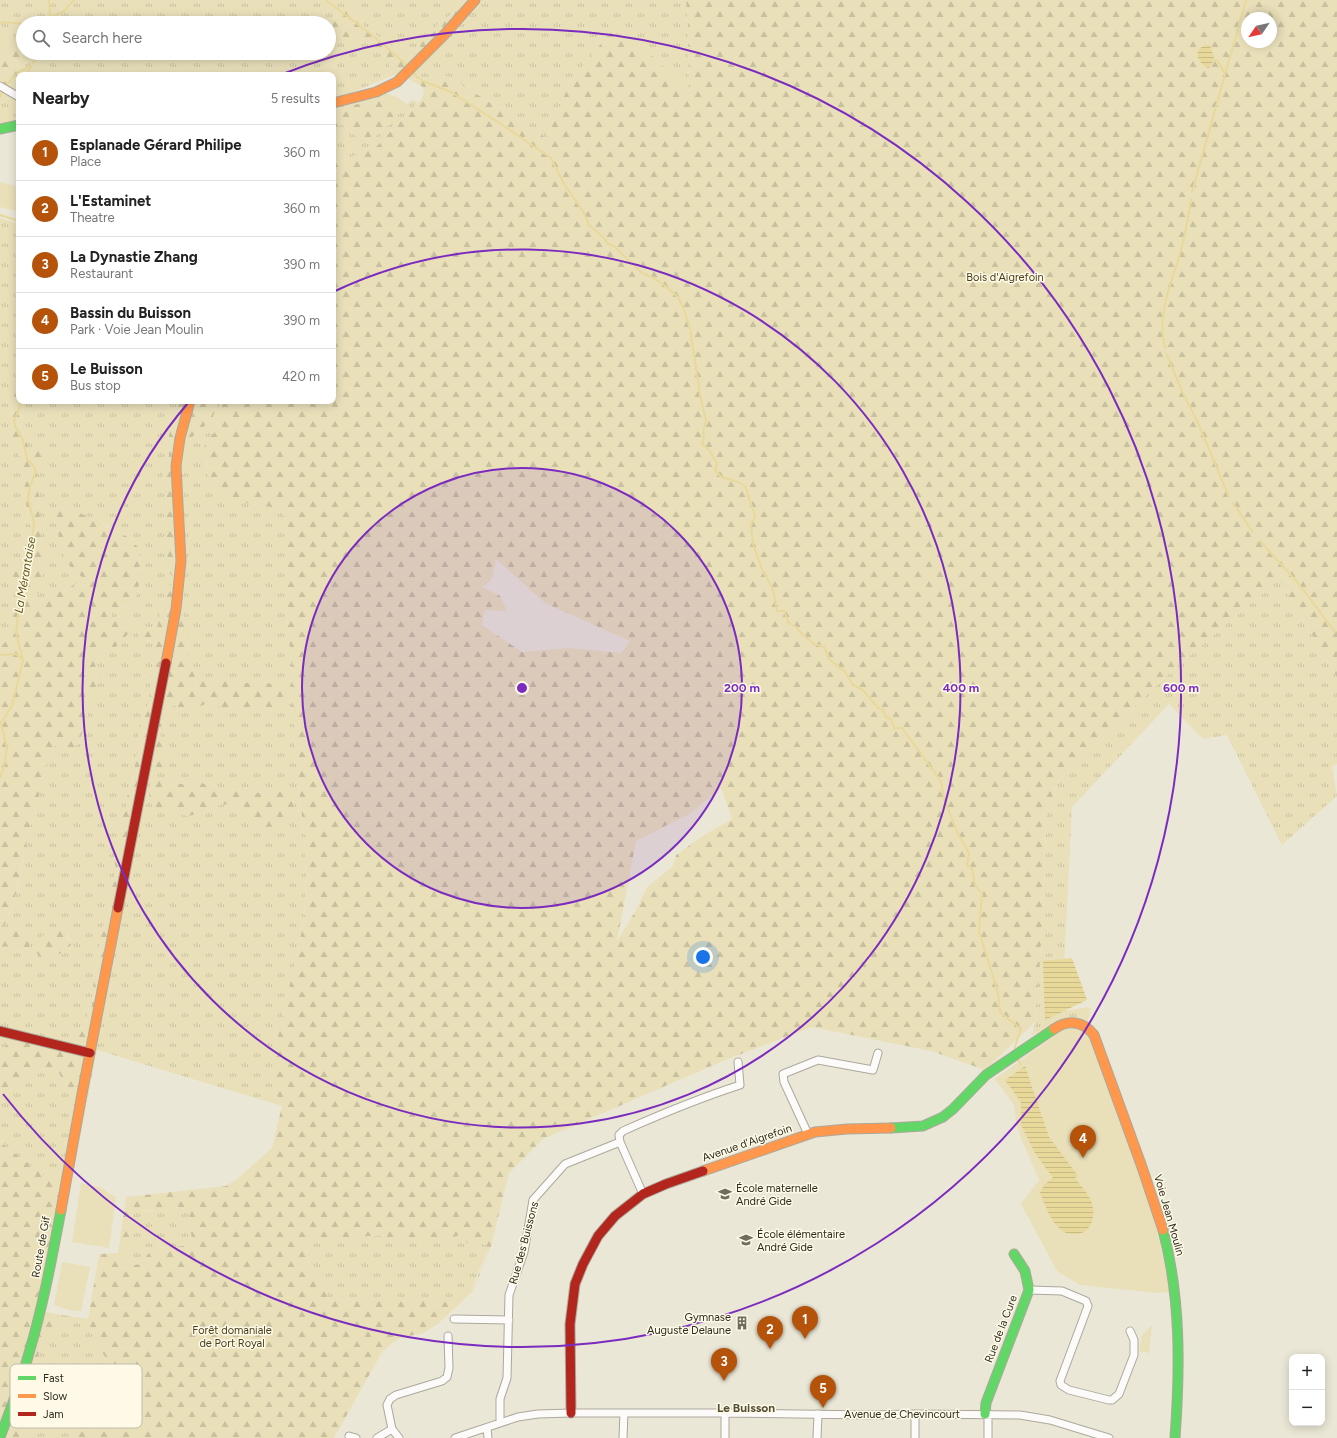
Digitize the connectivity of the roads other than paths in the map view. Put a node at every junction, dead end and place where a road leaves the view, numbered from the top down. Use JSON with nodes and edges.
{"nodes":[{"id":1,"x":475,"y":0,"type":"edge"},
{"id":2,"x":3,"y":87,"type":"edge"},
{"id":3,"x":16,"y":95,"type":"edge"},
{"id":4,"x":336,"y":102,"type":"edge"},
{"id":5,"x":16,"y":126,"type":"edge"},
{"id":6,"x":0,"y":129,"type":"edge"},
{"id":7,"x":189,"y":404,"type":"edge"},
{"id":8,"x":1071,"y":1022,"type":"joint"},
{"id":9,"x":0,"y":1031,"type":"edge"},
{"id":10,"x":878,"y":1053,"type":"dead end"},
{"id":11,"x":90,"y":1055,"type":"junction"},
{"id":12,"x":738,"y":1062,"type":"dead end"},
{"id":13,"x":808,"y":1134,"type":"junction"},
{"id":14,"x":620,"y":1142,"type":"junction"},
{"id":15,"x":643,"y":1194,"type":"junction"},
{"id":16,"x":1014,"y":1254,"type":"dead end"},
{"id":17,"x":1028,"y":1290,"type":"junction"},
{"id":18,"x":454,"y":1319,"type":"dead end"},
{"id":19,"x":509,"y":1320,"type":"junction"},
{"id":20,"x":1130,"y":1331,"type":"dead end"},
{"id":21,"x":448,"y":1336,"type":"dead end"},
{"id":22,"x":25,"y":1364,"type":"edge"},
{"id":23,"x":10,"y":1411,"type":"edge"},
{"id":24,"x":571,"y":1413,"type":"junction"},
{"id":25,"x":624,"y":1413,"type":"junction"},
{"id":26,"x":725,"y":1413,"type":"junction"},
{"id":27,"x":818,"y":1414,"type":"junction"},
{"id":28,"x":915,"y":1414,"type":"junction"},
{"id":29,"x":987,"y":1414,"type":"junction"},
{"id":30,"x":500,"y":1423,"type":"junction"},
{"id":31,"x":487,"y":1428,"type":"junction"},
{"id":32,"x":392,"y":1429,"type":"junction"},
{"id":33,"x":0,"y":1437,"type":"edge"},
{"id":34,"x":377,"y":1438,"type":"edge"},
{"id":35,"x":399,"y":1438,"type":"edge"},
{"id":36,"x":455,"y":1438,"type":"edge"},
{"id":37,"x":488,"y":1438,"type":"edge"},
{"id":38,"x":623,"y":1438,"type":"edge"},
{"id":39,"x":725,"y":1438,"type":"edge"},
{"id":40,"x":817,"y":1438,"type":"edge"},
{"id":41,"x":915,"y":1438,"type":"edge"},
{"id":42,"x":988,"y":1438,"type":"edge"},
{"id":43,"x":1109,"y":1438,"type":"edge"},
{"id":44,"x":1175,"y":1438,"type":"edge"}],
"edges":[{"from":1,"to":4,"type":"street"},
{"from":2,"to":3,"type":"street"},
{"from":5,"to":6,"type":"street"},
{"from":7,"to":11,"type":"street","name":"Route de Gif"},
{"from":8,"to":13,"type":"street","name":"Avenue d'Aigrefoin"},
{"from":8,"to":44,"type":"street","name":"Voie Jean Moulin"},
{"from":9,"to":11,"type":"street"},
{"from":10,"to":13,"type":"street"},
{"from":11,"to":22,"type":"street","name":"Route de Gif"},
{"from":12,"to":14,"type":"street"},
{"from":13,"to":15,"type":"street","name":"Avenue d'Aigrefoin"},
{"from":14,"to":15,"type":"street"},
{"from":14,"to":19,"type":"street","name":"Rue des Buissons"},
{"from":15,"to":24,"type":"street","name":"Avenue d'Aigrefoin"},
{"from":16,"to":17,"type":"street","name":"Rue de la Cure"},
{"from":17,"to":20,"type":"street"},
{"from":17,"to":29,"type":"street","name":"Rue de la Cure"},
{"from":18,"to":19,"type":"street"},
{"from":19,"to":30,"type":"street","name":"Rue des Buissons"},
{"from":21,"to":32,"type":"street"},
{"from":23,"to":33,"type":"street","name":"Route de Gif"},
{"from":24,"to":25,"type":"street","name":"Avenue de Chevincourt"},
{"from":24,"to":30,"type":"street","name":"Avenue de Chevincourt"},
{"from":25,"to":26,"type":"street","name":"Avenue de Chevincourt"},
{"from":25,"to":38,"type":"street"},
{"from":26,"to":27,"type":"street","name":"Avenue de Chevincourt"},
{"from":26,"to":39,"type":"street"},
{"from":27,"to":28,"type":"street","name":"Avenue de Chevincourt"},
{"from":27,"to":40,"type":"street"},
{"from":28,"to":29,"type":"street","name":"Avenue de Chevincourt"},
{"from":28,"to":41,"type":"street"},
{"from":29,"to":42,"type":"street"},
{"from":29,"to":43,"type":"street","name":"Avenue de Chevincourt"},
{"from":30,"to":31,"type":"street","name":"Avenue de Chevincourt"},
{"from":31,"to":36,"type":"street","name":"Avenue de Chevincourt"},
{"from":31,"to":37,"type":"street"},
{"from":32,"to":34,"type":"street"},
{"from":32,"to":35,"type":"street"}]}
